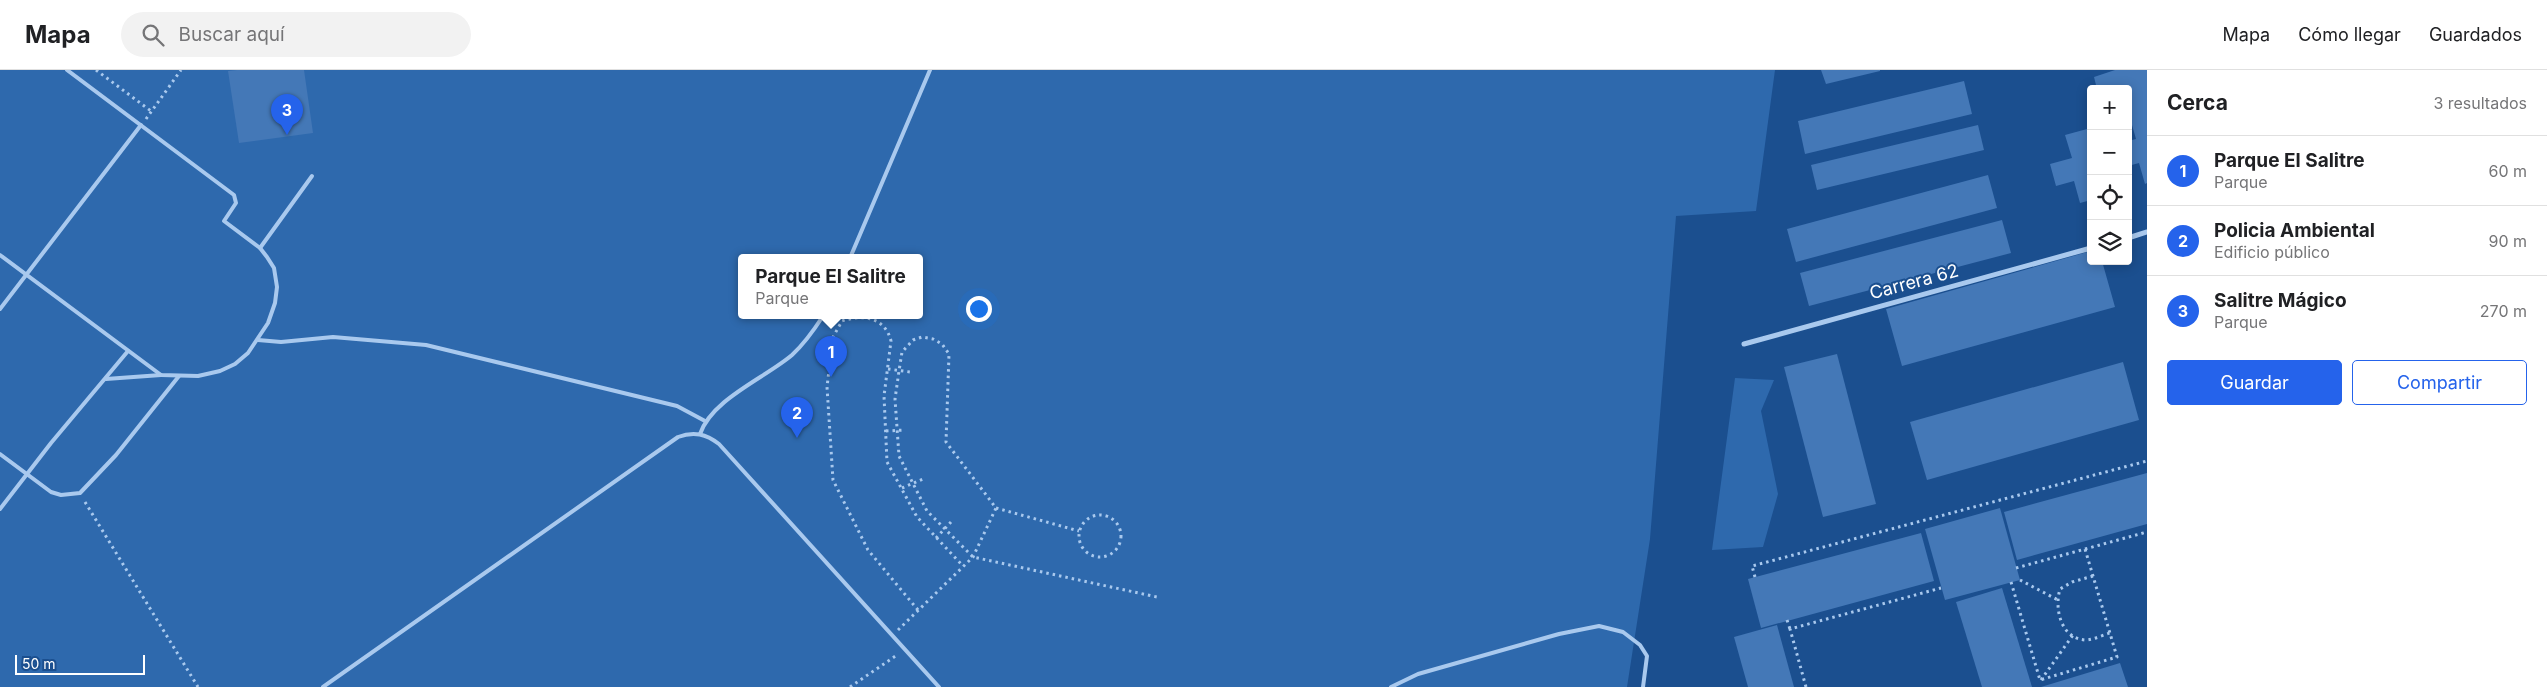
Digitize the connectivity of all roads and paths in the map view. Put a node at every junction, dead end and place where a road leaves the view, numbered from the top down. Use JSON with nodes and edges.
{"nodes":[{"id":1,"x":67,"y":70,"type":"edge"},
{"id":2,"x":96,"y":70,"type":"edge"},
{"id":3,"x":181,"y":70,"type":"edge"},
{"id":4,"x":930,"y":70,"type":"edge"},
{"id":5,"x":151,"y":111,"type":"junction"},
{"id":6,"x":141,"y":125,"type":"junction"},
{"id":7,"x":312,"y":176,"type":"dead end"},
{"id":8,"x":2147,"y":232,"type":"edge"},
{"id":9,"x":2132,"y":237,"type":"edge"},
{"id":10,"x":260,"y":248,"type":"junction"},
{"id":11,"x":2087,"y":249,"type":"edge"},
{"id":12,"x":852,"y":254,"type":"edge"},
{"id":13,"x":0,"y":255,"type":"edge"},
{"id":14,"x":26,"y":275,"type":"junction"},
{"id":15,"x":0,"y":308,"type":"edge"},
{"id":16,"x":821,"y":319,"type":"edge"},
{"id":17,"x":850,"y":319,"type":"edge"},
{"id":18,"x":870,"y":319,"type":"edge"},
{"id":19,"x":258,"y":340,"type":"junction"},
{"id":20,"x":1744,"y":344,"type":"dead end"},
{"id":21,"x":128,"y":351,"type":"junction"},
{"id":22,"x":888,"y":369,"type":"junction"},
{"id":23,"x":899,"y":371,"type":"junction"},
{"id":24,"x":910,"y":372,"type":"dead end"},
{"id":25,"x":161,"y":375,"type":"junction"},
{"id":26,"x":179,"y":376,"type":"junction"},
{"id":27,"x":106,"y":378,"type":"junction"},
{"id":28,"x":705,"y":421,"type":"junction"},
{"id":29,"x":897,"y":430,"type":"junction"},
{"id":30,"x":904,"y":430,"type":"dead end"},
{"id":31,"x":886,"y":431,"type":"junction"},
{"id":32,"x":700,"y":434,"type":"junction"},
{"id":33,"x":0,"y":454,"type":"edge"},
{"id":34,"x":2147,"y":461,"type":"edge"},
{"id":35,"x":26,"y":475,"type":"junction"},
{"id":36,"x":923,"y":480,"type":"dead end"},
{"id":37,"x":912,"y":484,"type":"junction"},
{"id":38,"x":902,"y":488,"type":"junction"},
{"id":39,"x":80,"y":493,"type":"junction"},
{"id":40,"x":996,"y":508,"type":"junction"},
{"id":41,"x":0,"y":509,"type":"edge"},
{"id":42,"x":951,"y":522,"type":"dead end"},
{"id":43,"x":944,"y":529,"type":"junction"},
{"id":44,"x":1079,"y":531,"type":"junction"},
{"id":45,"x":2147,"y":532,"type":"edge"},
{"id":46,"x":936,"y":538,"type":"junction"},
{"id":47,"x":2085,"y":549,"type":"junction"},
{"id":48,"x":972,"y":557,"type":"junction"},
{"id":49,"x":963,"y":566,"type":"junction"},
{"id":50,"x":2016,"y":568,"type":"dead end"},
{"id":51,"x":2093,"y":576,"type":"junction"},
{"id":52,"x":1755,"y":577,"type":"dead end"},
{"id":53,"x":2020,"y":580,"type":"dead end"},
{"id":54,"x":2011,"y":582,"type":"dead end"},
{"id":55,"x":1941,"y":588,"type":"dead end"},
{"id":56,"x":1157,"y":597,"type":"dead end"},
{"id":57,"x":2058,"y":600,"type":"junction"},
{"id":58,"x":918,"y":610,"type":"junction"},
{"id":59,"x":1787,"y":620,"type":"dead end"},
{"id":60,"x":1790,"y":629,"type":"junction"},
{"id":61,"x":2110,"y":633,"type":"junction"},
{"id":62,"x":892,"y":635,"type":"junction"},
{"id":63,"x":2073,"y":635,"type":"junction"},
{"id":64,"x":905,"y":650,"type":"junction"},
{"id":65,"x":2040,"y":680,"type":"junction"},
{"id":66,"x":198,"y":687,"type":"edge"},
{"id":67,"x":323,"y":687,"type":"edge"},
{"id":68,"x":850,"y":687,"type":"edge"},
{"id":69,"x":939,"y":687,"type":"edge"},
{"id":70,"x":1391,"y":687,"type":"edge"},
{"id":71,"x":1643,"y":687,"type":"edge"},
{"id":72,"x":1806,"y":687,"type":"edge"}],
"edges":[{"from":1,"to":6,"type":"lane"},
{"from":2,"to":5,"type":"path"},
{"from":3,"to":5,"type":"path"},
{"from":4,"to":12,"type":"lane"},
{"from":5,"to":6,"type":"path"},
{"from":6,"to":10,"type":"lane"},
{"from":6,"to":14,"type":"lane"},
{"from":7,"to":10,"type":"lane"},
{"from":8,"to":9,"type":"street"},
{"from":10,"to":19,"type":"lane"},
{"from":11,"to":20,"type":"street","name":"Carrera 62"},
{"from":13,"to":14,"type":"lane"},
{"from":14,"to":15,"type":"lane"},
{"from":14,"to":21,"type":"lane"},
{"from":16,"to":28,"type":"lane"},
{"from":17,"to":58,"type":"path"},
{"from":18,"to":22,"type":"path"},
{"from":19,"to":26,"type":"lane"},
{"from":19,"to":28,"type":"lane"},
{"from":21,"to":25,"type":"lane"},
{"from":21,"to":27,"type":"lane"},
{"from":22,"to":23,"type":"path"},
{"from":22,"to":31,"type":"path"},
{"from":23,"to":24,"type":"path"},
{"from":23,"to":29,"type":"path"},
{"from":23,"to":40,"type":"path"},
{"from":25,"to":26,"type":"lane"},
{"from":25,"to":27,"type":"lane"},
{"from":26,"to":39,"type":"lane"},
{"from":27,"to":35,"type":"lane"},
{"from":28,"to":32,"type":"lane"},
{"from":29,"to":30,"type":"path"},
{"from":29,"to":31,"type":"path"},
{"from":29,"to":37,"type":"path"},
{"from":31,"to":38,"type":"path"},
{"from":32,"to":62,"type":"lane"},
{"from":32,"to":67,"type":"lane"},
{"from":33,"to":35,"type":"lane"},
{"from":34,"to":52,"type":"path"},
{"from":35,"to":39,"type":"lane"},
{"from":35,"to":41,"type":"lane"},
{"from":36,"to":37,"type":"path"},
{"from":37,"to":38,"type":"path"},
{"from":37,"to":43,"type":"path"},
{"from":38,"to":46,"type":"path"},
{"from":39,"to":66,"type":"path"},
{"from":40,"to":44,"type":"path"},
{"from":40,"to":48,"type":"path"},
{"from":42,"to":43,"type":"path"},
{"from":43,"to":46,"type":"path"},
{"from":43,"to":48,"type":"path"},
{"from":44,"to":44,"type":"path"},
{"from":45,"to":47,"type":"path"},
{"from":46,"to":49,"type":"path"},
{"from":47,"to":50,"type":"path"},
{"from":47,"to":51,"type":"path"},
{"from":48,"to":49,"type":"path"},
{"from":48,"to":56,"type":"path"},
{"from":49,"to":58,"type":"path"},
{"from":51,"to":57,"type":"path"},
{"from":51,"to":61,"type":"path"},
{"from":53,"to":57,"type":"path"},
{"from":54,"to":65,"type":"path"},
{"from":55,"to":60,"type":"path"},
{"from":57,"to":63,"type":"path"},
{"from":58,"to":62,"type":"path"},
{"from":59,"to":60,"type":"path"},
{"from":60,"to":72,"type":"path"},
{"from":61,"to":63,"type":"path"},
{"from":61,"to":65,"type":"path"},
{"from":62,"to":64,"type":"lane"},
{"from":63,"to":65,"type":"path"},
{"from":64,"to":68,"type":"path"},
{"from":64,"to":69,"type":"lane"},
{"from":70,"to":71,"type":"lane"}]}
